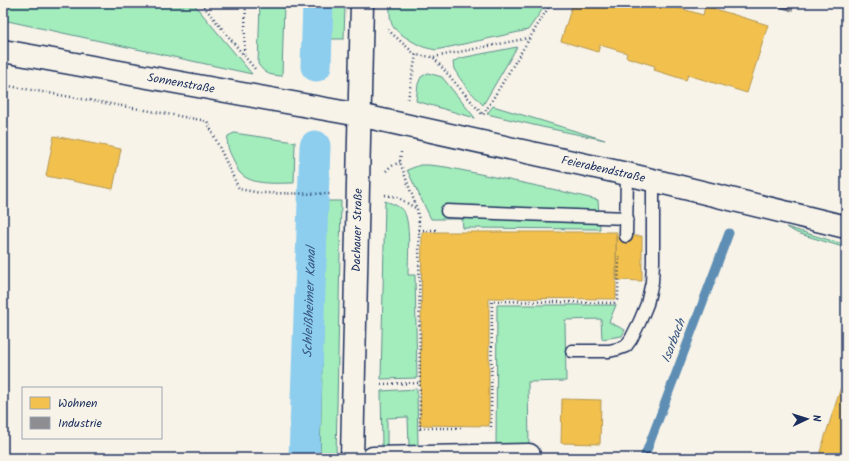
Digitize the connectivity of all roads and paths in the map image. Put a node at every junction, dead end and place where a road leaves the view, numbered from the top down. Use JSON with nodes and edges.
{"nodes":[{"id":1,"x":201,"y":3,"type":"edge"},
{"id":2,"x":246,"y":3,"type":"edge"},
{"id":3,"x":362,"y":3,"type":"edge"},
{"id":4,"x":551,"y":3,"type":"edge"},
{"id":5,"x":386,"y":28,"type":"dead end"},
{"id":6,"x":530,"y":38,"type":"junction"},
{"id":7,"x":3,"y":51,"type":"edge"},
{"id":8,"x":244,"y":55,"type":"junction"},
{"id":9,"x":416,"y":55,"type":"junction"},
{"id":10,"x":433,"y":57,"type":"junction"},
{"id":11,"x":259,"y":74,"type":"dead end"},
{"id":12,"x":3,"y":85,"type":"edge"},
{"id":13,"x":408,"y":94,"type":"dead end"},
{"id":14,"x":359,"y":115,"type":"junction"},
{"id":15,"x":400,"y":162,"type":"dead end"},
{"id":16,"x":628,"y":174,"type":"junction"},
{"id":17,"x":652,"y":180,"type":"junction"},
{"id":18,"x":338,"y":194,"type":"dead end"},
{"id":19,"x":379,"y":194,"type":"dead end"},
{"id":20,"x":417,"y":209,"type":"junction"},
{"id":21,"x":447,"y":211,"type":"dead end"},
{"id":22,"x":627,"y":218,"type":"junction"},
{"id":23,"x":846,"y":227,"type":"edge"},
{"id":24,"x":626,"y":236,"type":"dead end"},
{"id":25,"x":619,"y":280,"type":"dead end"},
{"id":26,"x":572,"y":351,"type":"dead end"},
{"id":27,"x":420,"y":383,"type":"junction"},
{"id":28,"x":381,"y":384,"type":"dead end"},
{"id":29,"x":420,"y":428,"type":"junction"},
{"id":30,"x":468,"y":428,"type":"dead end"},
{"id":31,"x":483,"y":428,"type":"dead end"},
{"id":32,"x":491,"y":428,"type":"junction"},
{"id":33,"x":420,"y":433,"type":"dead end"},
{"id":34,"x":491,"y":433,"type":"dead end"},
{"id":35,"x":529,"y":455,"type":"dead end"},
{"id":36,"x":352,"y":458,"type":"edge"},
{"id":37,"x":373,"y":458,"type":"edge"}],
"edges":[{"from":1,"to":8,"type":"path"},
{"from":2,"to":8,"type":"path"},
{"from":3,"to":14,"type":"main road","name":"Dachauer Straße"},
{"from":4,"to":6,"type":"path"},
{"from":5,"to":9,"type":"path"},
{"from":6,"to":10,"type":"path"},
{"from":6,"to":10,"type":"path"},
{"from":7,"to":14,"type":"main road","name":"Sonnenstraße"},
{"from":8,"to":11,"type":"path"},
{"from":9,"to":10,"type":"path"},
{"from":9,"to":13,"type":"path"},
{"from":12,"to":18,"type":"path"},
{"from":14,"to":16,"type":"main road","name":"Feierabendstraße"},
{"from":14,"to":36,"type":"main road","name":"Dachauer Straße"},
{"from":15,"to":20,"type":"path"},
{"from":16,"to":17,"type":"main road","name":"Feierabendstraße"},
{"from":16,"to":22,"type":"lane"},
{"from":17,"to":23,"type":"main road","name":"Feierabendstraße"},
{"from":17,"to":26,"type":"lane"},
{"from":19,"to":20,"type":"path"},
{"from":20,"to":27,"type":"path"},
{"from":21,"to":22,"type":"lane"},
{"from":22,"to":24,"type":"lane"},
{"from":25,"to":32,"type":"path"},
{"from":27,"to":28,"type":"path"},
{"from":27,"to":29,"type":"path"},
{"from":29,"to":30,"type":"path"},
{"from":29,"to":33,"type":"path"},
{"from":31,"to":32,"type":"path"},
{"from":32,"to":34,"type":"path"},
{"from":35,"to":37,"type":"main road"}]}
